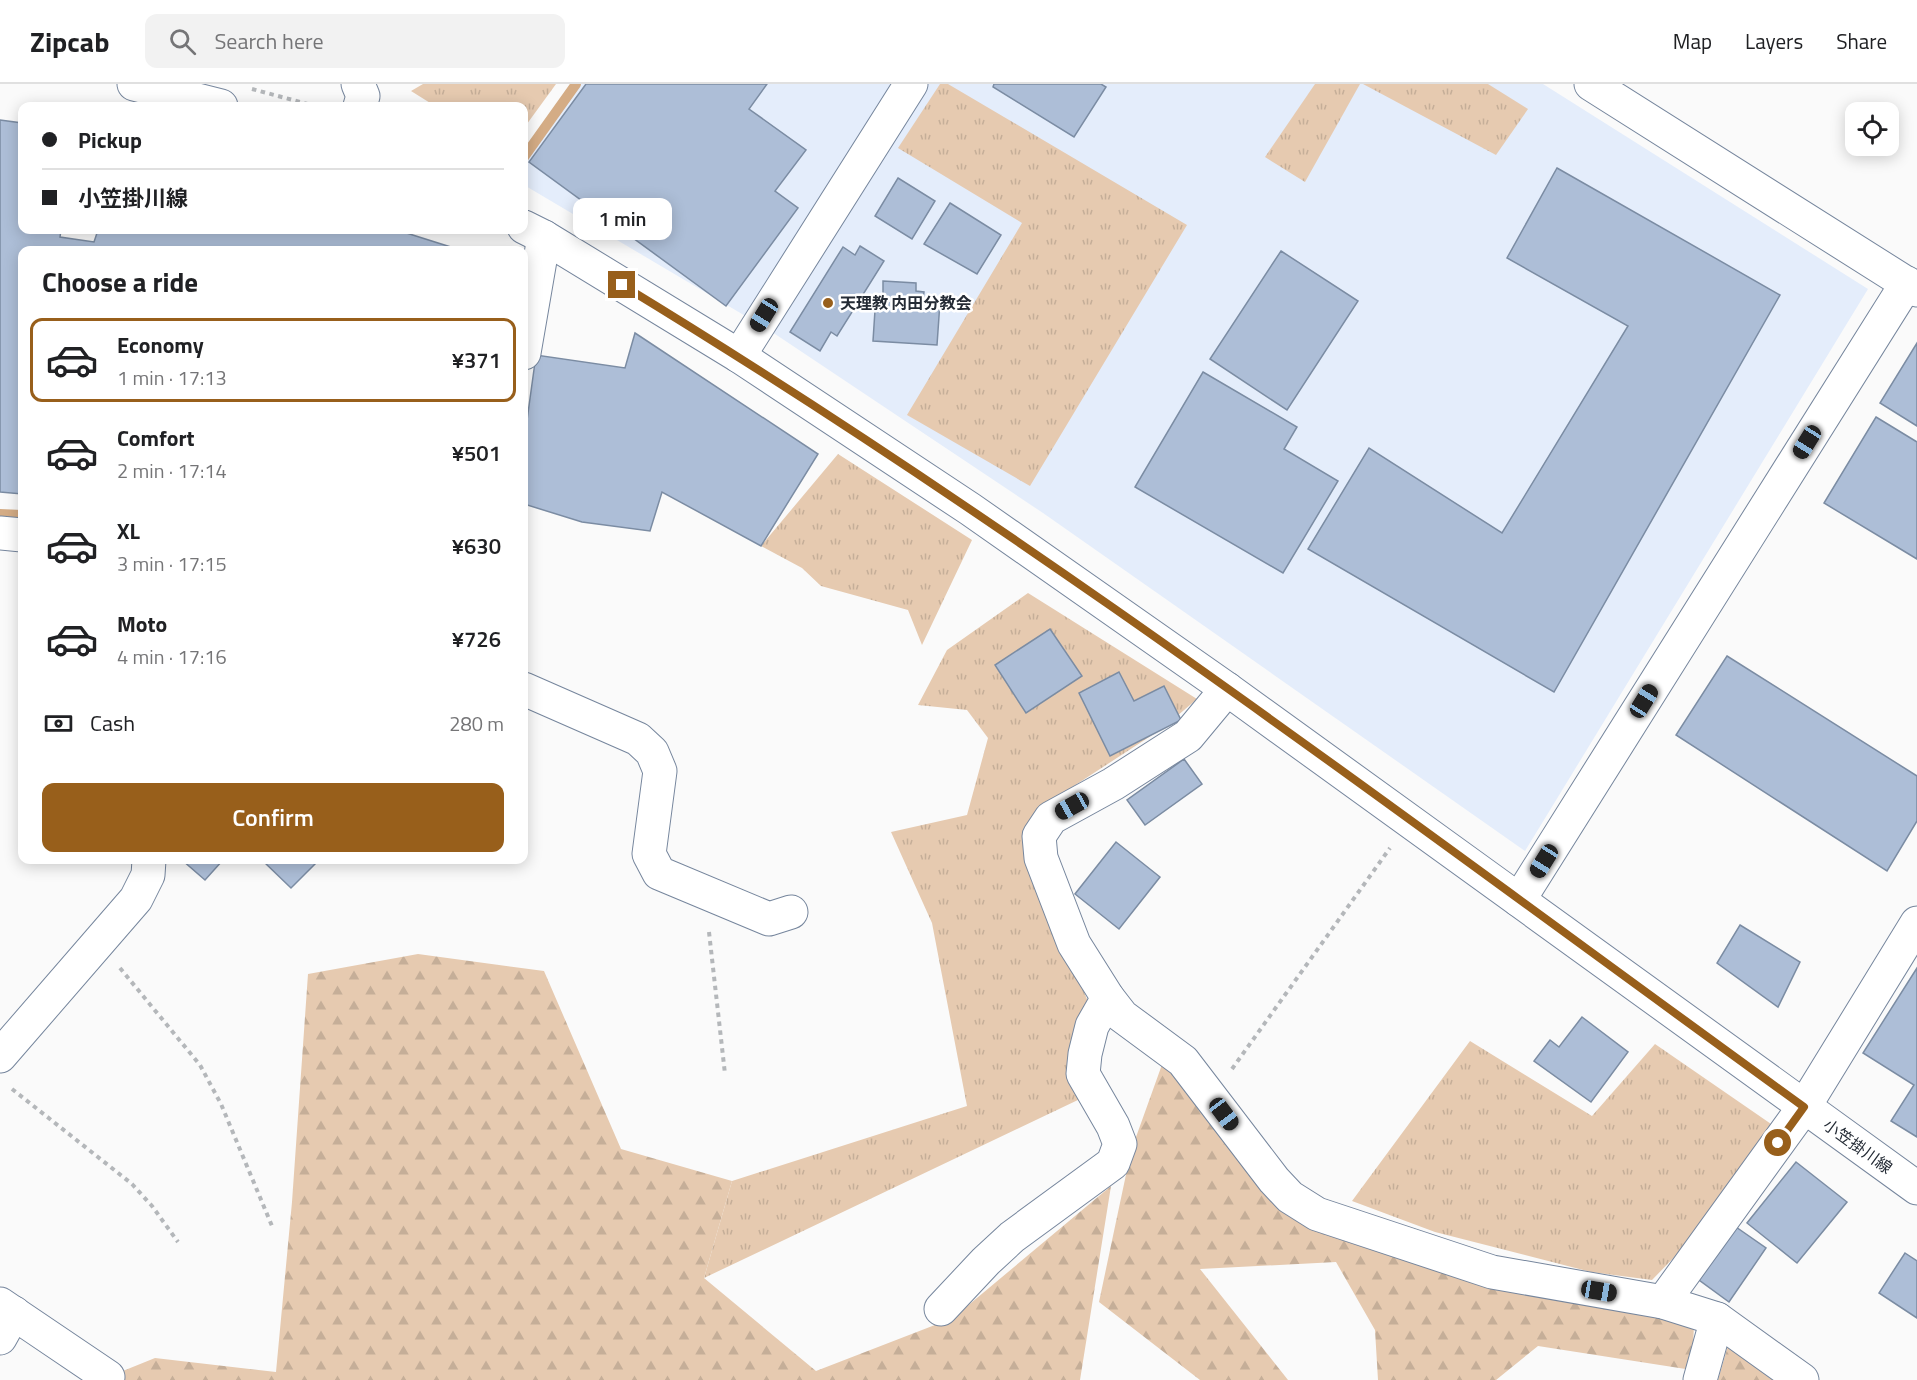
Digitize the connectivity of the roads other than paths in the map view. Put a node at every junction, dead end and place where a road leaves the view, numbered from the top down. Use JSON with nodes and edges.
{"nodes":[{"id":1,"x":134,"y":84,"type":"edge"},
{"id":2,"x":911,"y":84,"type":"edge"},
{"id":3,"x":1591,"y":84,"type":"edge"},
{"id":4,"x":205,"y":102,"type":"edge"},
{"id":5,"x":534,"y":232,"type":"edge"},
{"id":6,"x":1912,"y":286,"type":"edge"},
{"id":7,"x":528,"y":305,"type":"edge"},
{"id":8,"x":739,"y":356,"type":"junction"},
{"id":9,"x":0,"y":533,"type":"edge"},
{"id":10,"x":18,"y":535,"type":"edge"},
{"id":11,"x":1227,"y":689,"type":"junction"},
{"id":12,"x":528,"y":691,"type":"edge"},
{"id":13,"x":149,"y":864,"type":"edge"},
{"id":14,"x":1519,"y":900,"type":"junction"},
{"id":15,"x":791,"y":912,"type":"dead end"},
{"id":16,"x":1917,"y":922,"type":"edge"},
{"id":17,"x":1108,"y":998,"type":"junction"},
{"id":18,"x":4,"y":1071,"type":"edge"},
{"id":19,"x":1804,"y":1107,"type":"junction"},
{"id":20,"x":1917,"y":1188,"type":"edge"},
{"id":21,"x":1663,"y":1302,"type":"junction"},
{"id":22,"x":941,"y":1309,"type":"dead end"},
{"id":23,"x":4,"y":1318,"type":"edge"},
{"id":24,"x":1717,"y":1319,"type":"junction"},
{"id":25,"x":108,"y":1377,"type":"dead end"},
{"id":26,"x":1700,"y":1380,"type":"edge"},
{"id":27,"x":1802,"y":1380,"type":"edge"}],
"edges":[{"from":1,"to":4,"type":"street"},
{"from":2,"to":8,"type":"street"},
{"from":3,"to":6,"type":"street"},
{"from":5,"to":7,"type":"street"},
{"from":5,"to":8,"type":"street","name":"小笠掛川線"},
{"from":6,"to":14,"type":"street"},
{"from":8,"to":11,"type":"street","name":"小笠掛川線"},
{"from":9,"to":10,"type":"street"},
{"from":11,"to":14,"type":"street","name":"小笠掛川線"},
{"from":11,"to":17,"type":"street"},
{"from":12,"to":15,"type":"street"},
{"from":13,"to":18,"type":"street"},
{"from":14,"to":19,"type":"street","name":"小笠掛川線"},
{"from":16,"to":19,"type":"street"},
{"from":17,"to":21,"type":"street"},
{"from":17,"to":22,"type":"street"},
{"from":19,"to":20,"type":"street","name":"小笠掛川線"},
{"from":19,"to":21,"type":"street"},
{"from":21,"to":24,"type":"street"},
{"from":23,"to":25,"type":"street"},
{"from":24,"to":26,"type":"street"},
{"from":24,"to":27,"type":"street"}]}
